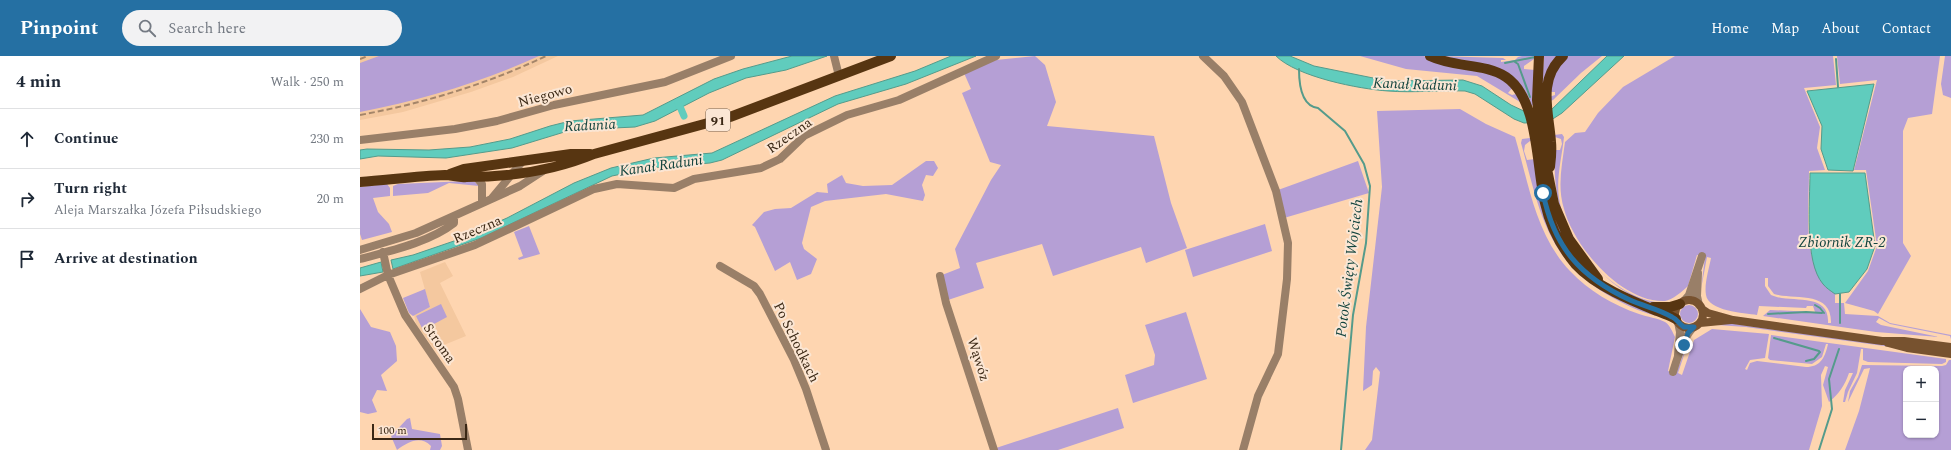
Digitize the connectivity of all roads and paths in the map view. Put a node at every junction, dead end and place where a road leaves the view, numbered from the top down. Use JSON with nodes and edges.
{"nodes":[{"id":1,"x":731,"y":56,"type":"edge"},
{"id":2,"x":891,"y":56,"type":"edge"},
{"id":3,"x":996,"y":56,"type":"edge"},
{"id":4,"x":1203,"y":56,"type":"edge"},
{"id":5,"x":1430,"y":56,"type":"edge"},
{"id":6,"x":1562,"y":56,"type":"edge"},
{"id":7,"x":1539,"y":57,"type":"edge"},
{"id":8,"x":834,"y":58,"type":"edge"},
{"id":9,"x":838,"y":76,"type":"junction"},
{"id":10,"x":1541,"y":100,"type":"junction"},
{"id":11,"x":1541,"y":130,"type":"junction"},
{"id":12,"x":360,"y":140,"type":"edge"},
{"id":13,"x":594,"y":154,"type":"junction"},
{"id":14,"x":522,"y":162,"type":"junction"},
{"id":15,"x":543,"y":171,"type":"junction"},
{"id":16,"x":447,"y":175,"type":"junction"},
{"id":17,"x":510,"y":176,"type":"junction"},
{"id":18,"x":476,"y":177,"type":"junction"},
{"id":19,"x":360,"y":182,"type":"edge"},
{"id":20,"x":492,"y":198,"type":"junction"},
{"id":21,"x":482,"y":202,"type":"junction"},
{"id":22,"x":454,"y":216,"type":"junction"},
{"id":23,"x":360,"y":250,"type":"edge"},
{"id":24,"x":384,"y":256,"type":"junction"},
{"id":25,"x":1702,"y":256,"type":"dead end"},
{"id":26,"x":360,"y":259,"type":"edge"},
{"id":27,"x":720,"y":266,"type":"dead end"},
{"id":28,"x":1698,"y":271,"type":"junction"},
{"id":29,"x":388,"y":274,"type":"junction"},
{"id":30,"x":940,"y":276,"type":"dead end"},
{"id":31,"x":1600,"y":283,"type":"junction"},
{"id":32,"x":360,"y":289,"type":"edge"},
{"id":33,"x":1682,"y":303,"type":"junction"},
{"id":34,"x":1649,"y":307,"type":"junction"},
{"id":35,"x":1700,"y":307,"type":"junction"},
{"id":36,"x":1733,"y":320,"type":"junction"},
{"id":37,"x":1677,"y":321,"type":"junction"},
{"id":38,"x":1697,"y":325,"type":"junction"},
{"id":39,"x":1882,"y":341,"type":"junction"},
{"id":40,"x":1951,"y":347,"type":"edge"},
{"id":41,"x":1951,"y":354,"type":"edge"},
{"id":42,"x":1678,"y":357,"type":"junction"},
{"id":43,"x":1674,"y":372,"type":"dead end"},
{"id":44,"x":468,"y":450,"type":"edge"},
{"id":45,"x":826,"y":450,"type":"edge"},
{"id":46,"x":994,"y":450,"type":"edge"},
{"id":47,"x":1243,"y":450,"type":"edge"}],
"edges":[{"from":1,"to":12,"type":"street","name":"Niegowo"},
{"from":2,"to":9,"type":"main road","number":"91"},
{"from":3,"to":29,"type":"street","name":"Rzeczna"},
{"from":4,"to":47,"type":"street"},
{"from":5,"to":11,"type":"main road"},
{"from":6,"to":10,"type":"main road"},
{"from":7,"to":10,"type":"main road"},
{"from":8,"to":9,"type":"street"},
{"from":9,"to":13,"type":"main road","number":"91"},
{"from":10,"to":11,"type":"main road"},
{"from":11,"to":31,"type":"main road"},
{"from":11,"to":31,"type":"main road"},
{"from":13,"to":14,"type":"main road","number":"91"},
{"from":13,"to":15,"type":"main road","number":"91"},
{"from":14,"to":16,"type":"main road","number":"91"},
{"from":14,"to":17,"type":"street"},
{"from":15,"to":17,"type":"main road","number":"91"},
{"from":15,"to":20,"type":"street"},
{"from":16,"to":18,"type":"main road","number":"91"},
{"from":16,"to":19,"type":"main road","number":"91"},
{"from":17,"to":18,"type":"main road","number":"91"},
{"from":17,"to":20,"type":"street"},
{"from":18,"to":21,"type":"street"},
{"from":20,"to":21,"type":"street"},
{"from":21,"to":22,"type":"street"},
{"from":22,"to":23,"type":"street"},
{"from":22,"to":24,"type":"street"},
{"from":24,"to":26,"type":"street"},
{"from":24,"to":29,"type":"street","name":"Stroma"},
{"from":25,"to":28,"type":"street"},
{"from":27,"to":45,"type":"street","name":"Po Schodkach"},
{"from":28,"to":33,"type":"street"},
{"from":28,"to":35,"type":"street"},
{"from":29,"to":32,"type":"street","name":"Rzeczna"},
{"from":29,"to":44,"type":"street","name":"Stroma"},
{"from":30,"to":46,"type":"street","name":"Wąwóz"},
{"from":31,"to":34,"type":"main road"},
{"from":33,"to":34,"type":"main road"},
{"from":33,"to":35,"type":"main road"},
{"from":33,"to":37,"type":"main road"},
{"from":34,"to":37,"type":"main road"},
{"from":35,"to":36,"type":"main road"},
{"from":35,"to":38,"type":"main road"},
{"from":36,"to":38,"type":"main road"},
{"from":36,"to":39,"type":"main road"},
{"from":37,"to":38,"type":"main road"},
{"from":37,"to":42,"type":"street"},
{"from":38,"to":42,"type":"street"},
{"from":39,"to":40,"type":"main road"},
{"from":39,"to":41,"type":"main road"},
{"from":42,"to":43,"type":"street"}]}
